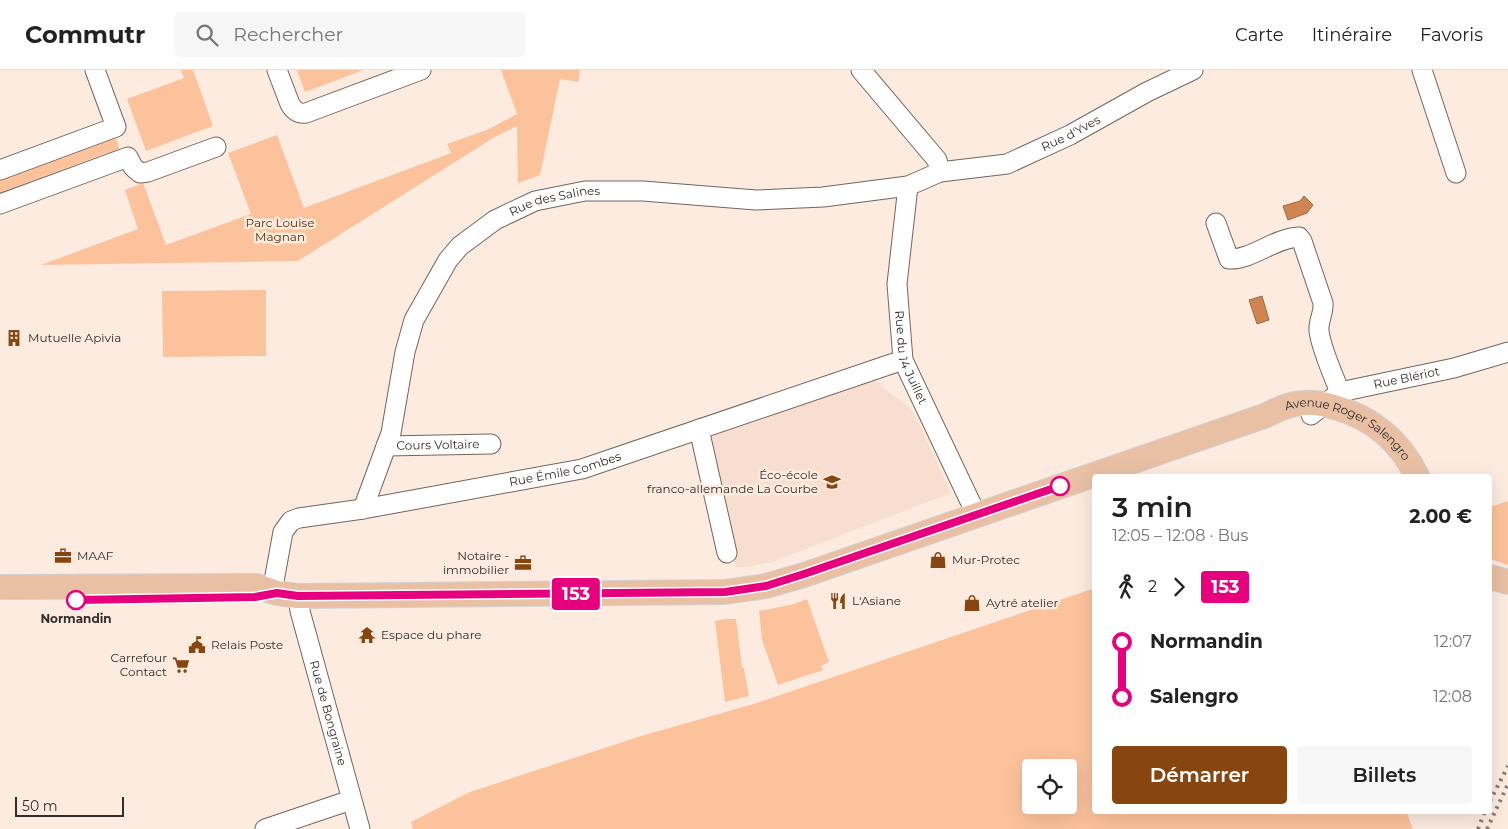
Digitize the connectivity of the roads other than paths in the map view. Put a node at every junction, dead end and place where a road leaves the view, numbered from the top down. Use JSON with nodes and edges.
{"nodes":[{"id":1,"x":95,"y":70,"type":"edge"},
{"id":2,"x":277,"y":70,"type":"edge"},
{"id":3,"x":421,"y":70,"type":"edge"},
{"id":4,"x":861,"y":70,"type":"edge"},
{"id":5,"x":1193,"y":70,"type":"edge"},
{"id":6,"x":1422,"y":70,"type":"edge"},
{"id":7,"x":1161,"y":77,"type":"edge"},
{"id":8,"x":116,"y":127,"type":"junction"},
{"id":9,"x":216,"y":147,"type":"dead end"},
{"id":10,"x":128,"y":157,"type":"junction"},
{"id":11,"x":0,"y":170,"type":"edge"},
{"id":12,"x":940,"y":172,"type":"junction"},
{"id":13,"x":1456,"y":173,"type":"dead end"},
{"id":14,"x":908,"y":186,"type":"junction"},
{"id":15,"x":0,"y":204,"type":"edge"},
{"id":16,"x":1216,"y":222,"type":"dead end"},
{"id":17,"x":1508,"y":352,"type":"edge"},
{"id":18,"x":903,"y":360,"type":"junction"},
{"id":19,"x":1325,"y":404,"type":"junction"},
{"id":20,"x":700,"y":429,"type":"junction"},
{"id":21,"x":491,"y":444,"type":"dead end"},
{"id":22,"x":386,"y":446,"type":"junction"},
{"id":23,"x":1098,"y":474,"type":"edge"},
{"id":24,"x":1397,"y":474,"type":"edge"},
{"id":25,"x":1416,"y":474,"type":"edge"},
{"id":26,"x":1092,"y":476,"type":"edge"},
{"id":27,"x":363,"y":509,"type":"junction"},
{"id":28,"x":976,"y":516,"type":"junction"},
{"id":29,"x":727,"y":552,"type":"dead end"},
{"id":30,"x":1492,"y":578,"type":"edge"},
{"id":31,"x":1508,"y":582,"type":"edge"},
{"id":32,"x":0,"y":587,"type":"edge"},
{"id":33,"x":1492,"y":592,"type":"edge"},
{"id":34,"x":287,"y":595,"type":"junction"},
{"id":35,"x":1508,"y":596,"type":"edge"},
{"id":36,"x":0,"y":602,"type":"edge"},
{"id":37,"x":351,"y":800,"type":"junction"},
{"id":38,"x":265,"y":829,"type":"edge"},
{"id":39,"x":360,"y":829,"type":"edge"}],
"edges":[{"from":1,"to":8,"type":"street"},
{"from":2,"to":3,"type":"street"},
{"from":4,"to":12,"type":"street"},
{"from":5,"to":7,"type":"street","name":"Rue d'Yves"},
{"from":6,"to":13,"type":"street"},
{"from":7,"to":12,"type":"street","name":"Rue d'Yves"},
{"from":8,"to":10,"type":"street"},
{"from":8,"to":11,"type":"street"},
{"from":9,"to":10,"type":"street"},
{"from":10,"to":15,"type":"street"},
{"from":12,"to":14,"type":"street","name":"Rue des Salines"},
{"from":14,"to":18,"type":"street","name":"Rue du 14 Juillet"},
{"from":14,"to":22,"type":"street","name":"Rue des Salines"},
{"from":16,"to":19,"type":"street"},
{"from":17,"to":19,"type":"street","name":"Rue Blériot"},
{"from":18,"to":20,"type":"street","name":"Rue Émile Combes"},
{"from":18,"to":28,"type":"street","name":"Rue du 14 Juillet"},
{"from":19,"to":23,"type":"main road","name":"Avenue Roger Salengro"},
{"from":19,"to":24,"type":"main road","name":"Avenue Roger Salengro"},
{"from":19,"to":25,"type":"main road","name":"Avenue Roger Salengro"},
{"from":20,"to":27,"type":"street","name":"Rue Émile Combes"},
{"from":20,"to":29,"type":"street"},
{"from":21,"to":22,"type":"street","name":"Cours Voltaire"},
{"from":22,"to":27,"type":"street","name":"Rue des Salines"},
{"from":26,"to":28,"type":"main road","name":"Avenue Roger Salengro"},
{"from":27,"to":34,"type":"street","name":"Rue Émile Combes"},
{"from":28,"to":34,"type":"main road","name":"Avenue Roger Salengro"},
{"from":30,"to":31,"type":"main road"},
{"from":32,"to":34,"type":"main road"},
{"from":33,"to":35,"type":"main road"},
{"from":34,"to":36,"type":"main road"},
{"from":34,"to":37,"type":"street","name":"Rue de Bongraine"},
{"from":37,"to":38,"type":"street"},
{"from":37,"to":39,"type":"street","name":"Rue de Bongraine"}]}
